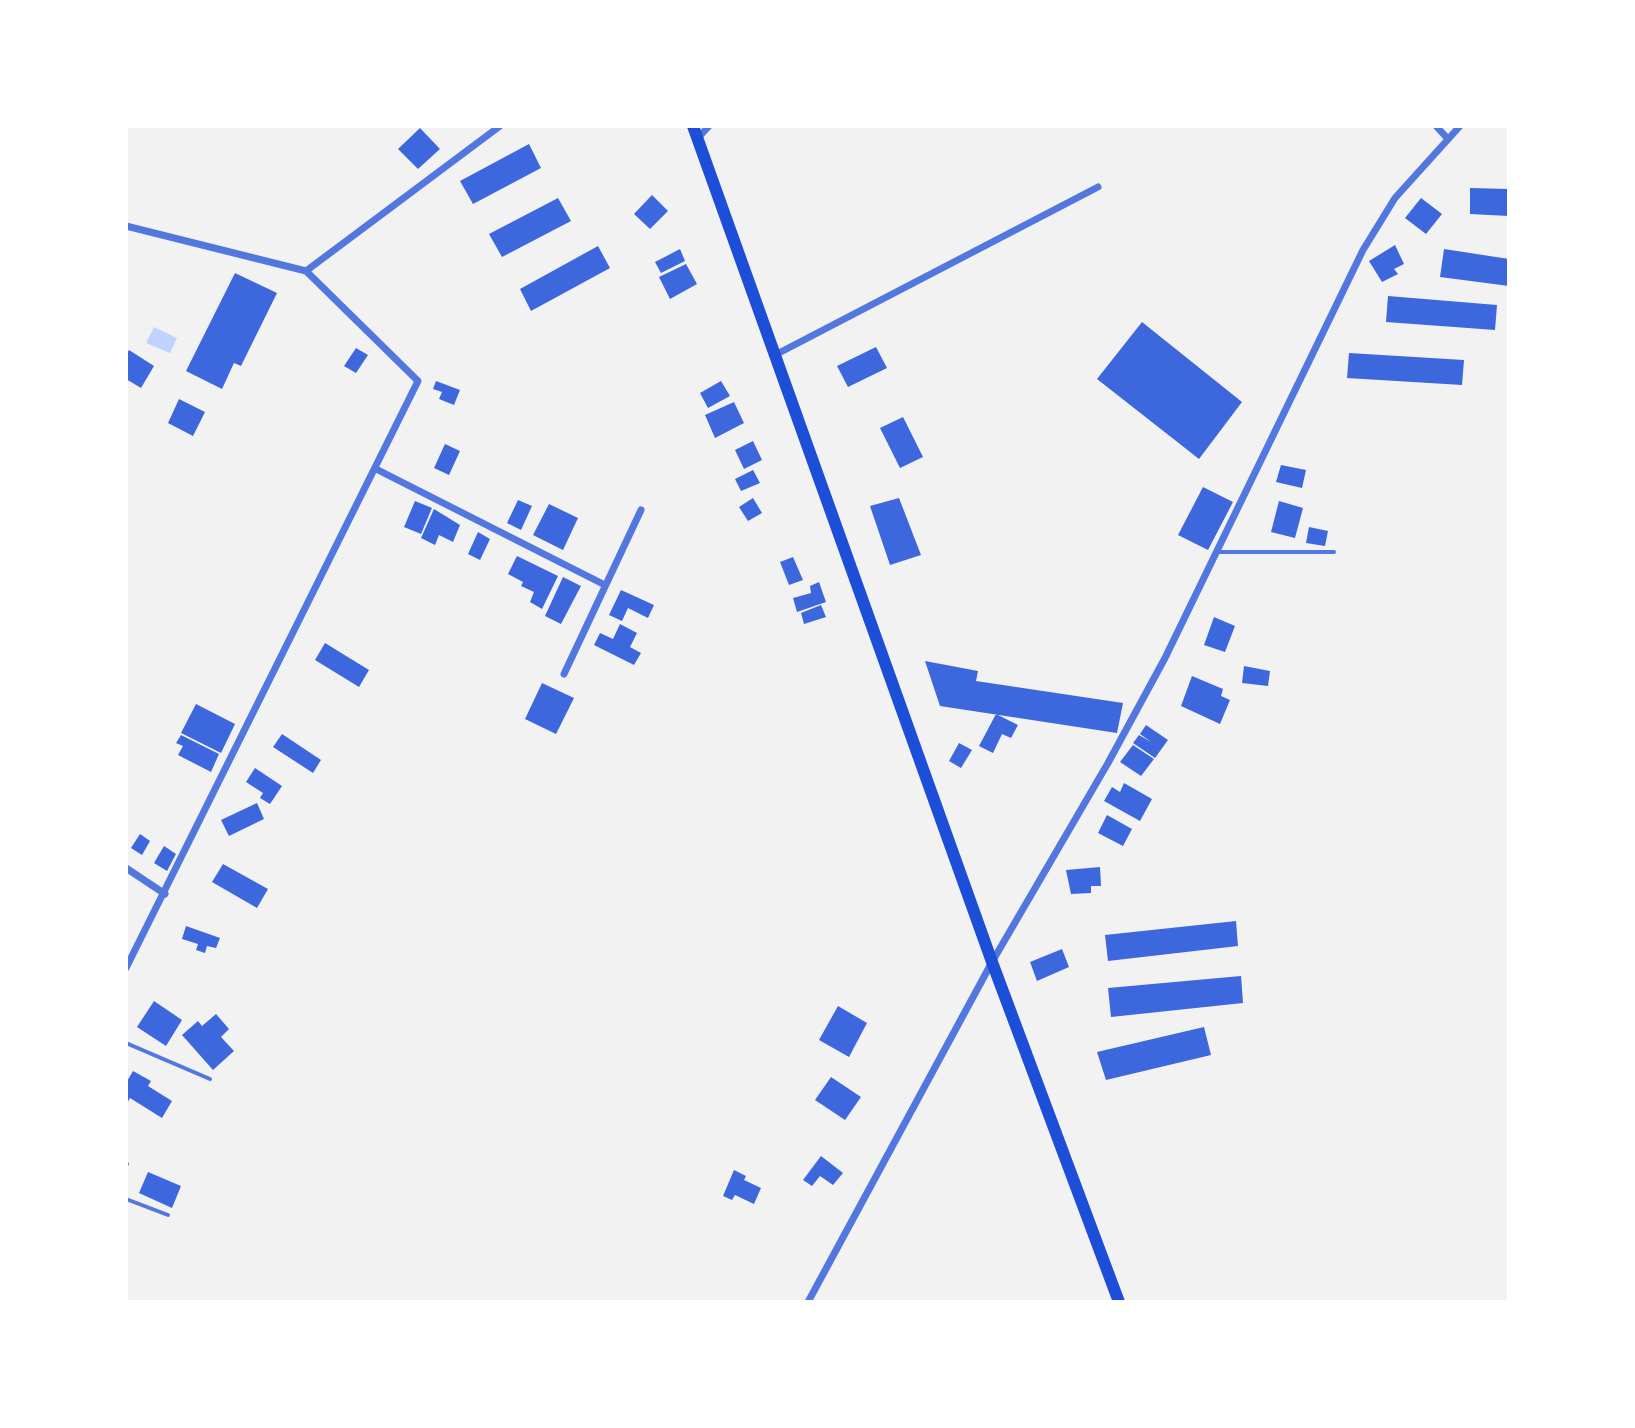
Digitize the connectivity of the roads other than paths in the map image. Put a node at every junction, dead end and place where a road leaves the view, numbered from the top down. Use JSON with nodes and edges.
{"nodes":[{"id":1,"x":500,"y":126,"type":"edge"},
{"id":2,"x":709,"y":126,"type":"edge"},
{"id":3,"x":1436,"y":126,"type":"edge"},
{"id":4,"x":1460,"y":126,"type":"edge"},
{"id":5,"x":695,"y":132,"type":"edge"},
{"id":6,"x":1448,"y":139,"type":"junction"},
{"id":7,"x":1098,"y":187,"type":"dead end"},
{"id":8,"x":126,"y":226,"type":"edge"},
{"id":9,"x":306,"y":271,"type":"junction"},
{"id":10,"x":775,"y":355,"type":"junction"},
{"id":11,"x":376,"y":469,"type":"junction"},
{"id":12,"x":641,"y":510,"type":"dead end"},
{"id":13,"x":1217,"y":552,"type":"junction"},
{"id":14,"x":1334,"y":552,"type":"dead end"},
{"id":15,"x":605,"y":585,"type":"junction"},
{"id":16,"x":564,"y":674,"type":"dead end"},
{"id":17,"x":126,"y":868,"type":"edge"},
{"id":18,"x":165,"y":894,"type":"junction"},
{"id":19,"x":992,"y":962,"type":"junction"},
{"id":20,"x":126,"y":968,"type":"edge"},
{"id":21,"x":126,"y":1043,"type":"edge"},
{"id":22,"x":210,"y":1079,"type":"dead end"},
{"id":23,"x":126,"y":1199,"type":"edge"},
{"id":24,"x":168,"y":1215,"type":"dead end"},
{"id":25,"x":808,"y":1302,"type":"edge"},
{"id":26,"x":1119,"y":1302,"type":"edge"}],
"edges":[{"from":1,"to":9,"type":"street"},
{"from":2,"to":5,"type":"street"},
{"from":3,"to":6,"type":"street"},
{"from":4,"to":6,"type":"street"},
{"from":5,"to":10,"type":"main road"},
{"from":6,"to":13,"type":"street"},
{"from":7,"to":10,"type":"street"},
{"from":8,"to":9,"type":"street"},
{"from":9,"to":11,"type":"street"},
{"from":10,"to":19,"type":"main road"},
{"from":11,"to":15,"type":"street"},
{"from":11,"to":18,"type":"street"},
{"from":12,"to":15,"type":"street"},
{"from":13,"to":14,"type":"lane"},
{"from":13,"to":19,"type":"street"},
{"from":15,"to":16,"type":"street"},
{"from":17,"to":18,"type":"street"},
{"from":18,"to":20,"type":"street"},
{"from":19,"to":25,"type":"street"},
{"from":19,"to":26,"type":"main road"},
{"from":21,"to":22,"type":"lane"},
{"from":23,"to":24,"type":"lane"}]}
